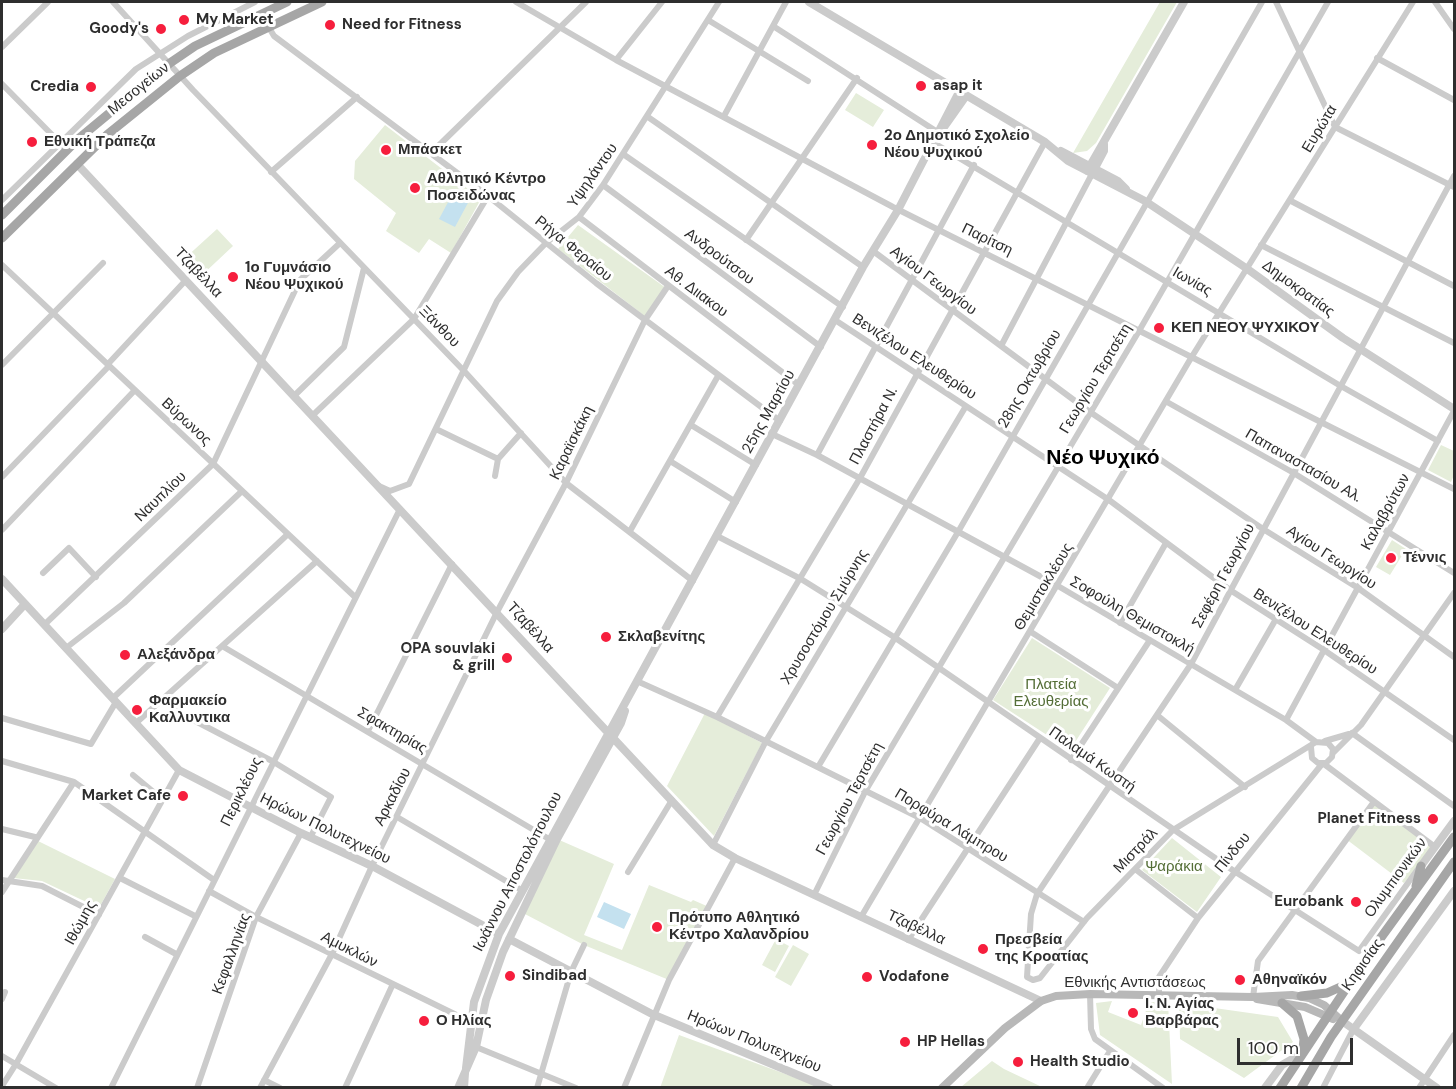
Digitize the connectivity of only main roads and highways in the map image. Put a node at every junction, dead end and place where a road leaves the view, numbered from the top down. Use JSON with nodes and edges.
{"nodes":[{"id":1,"x":287,"y":2,"type":"edge"},
{"id":2,"x":322,"y":2,"type":"edge"},
{"id":3,"x":77,"y":140,"type":"junction"},
{"id":4,"x":77,"y":164,"type":"junction"},
{"id":5,"x":2,"y":216,"type":"edge"},
{"id":6,"x":2,"y":235,"type":"edge"},
{"id":7,"x":1455,"y":837,"type":"edge"},
{"id":8,"x":1455,"y":862,"type":"edge"},
{"id":9,"x":1420,"y":866,"type":"road end"},
{"id":10,"x":1415,"y":891,"type":"junction"},
{"id":11,"x":1351,"y":980,"type":"junction"},
{"id":12,"x":1301,"y":996,"type":"junction"},
{"id":13,"x":1253,"y":997,"type":"junction"},
{"id":14,"x":1282,"y":1003,"type":"junction"},
{"id":15,"x":1328,"y":1013,"type":"junction"},
{"id":16,"x":1342,"y":1021,"type":"junction"},
{"id":17,"x":1301,"y":1054,"type":"junction"},
{"id":18,"x":942,"y":1088,"type":"edge"},
{"id":19,"x":1280,"y":1088,"type":"edge"},
{"id":20,"x":1301,"y":1088,"type":"edge"}],
"edges":[{"from":1,"to":3,"type":"main road","name":"Μεσογείων"},
{"from":2,"to":4,"type":"main road","name":"Μεσογείων"},
{"from":3,"to":4,"type":"main road"},
{"from":3,"to":5,"type":"main road","name":"Μεσογείων"},
{"from":4,"to":6,"type":"main road","name":"Μεσογείων"},
{"from":7,"to":10,"type":"main road","name":"Κηφισίας"},
{"from":8,"to":16,"type":"main road","name":"Κηφισίας"},
{"from":9,"to":10,"type":"main road"},
{"from":10,"to":11,"type":"main road","name":"Κηφισίας"},
{"from":11,"to":12,"type":"main road"},
{"from":11,"to":15,"type":"main road","name":"Κηφισίας"},
{"from":12,"to":13,"type":"main road","name":"Εθνικής Αντιστάσεως"},
{"from":12,"to":15,"type":"main road","name":"Εθνικής Αντιστάσεως"},
{"from":13,"to":14,"type":"main road","name":"Εθνικής Αντιστάσεως"},
{"from":13,"to":18,"type":"main road","name":"Εθνικής Αντιστάσεως"},
{"from":14,"to":15,"type":"main road","name":"Εθνικής Αντιστάσεως"},
{"from":14,"to":17,"type":"main road"},
{"from":15,"to":16,"type":"main road","name":"Εθνικής Αντιστάσεως"},
{"from":15,"to":17,"type":"main road","name":"Κηφισίας"},
{"from":16,"to":20,"type":"main road","name":"Κηφισίας"},
{"from":17,"to":19,"type":"main road","name":"Κηφισίας"}]}
